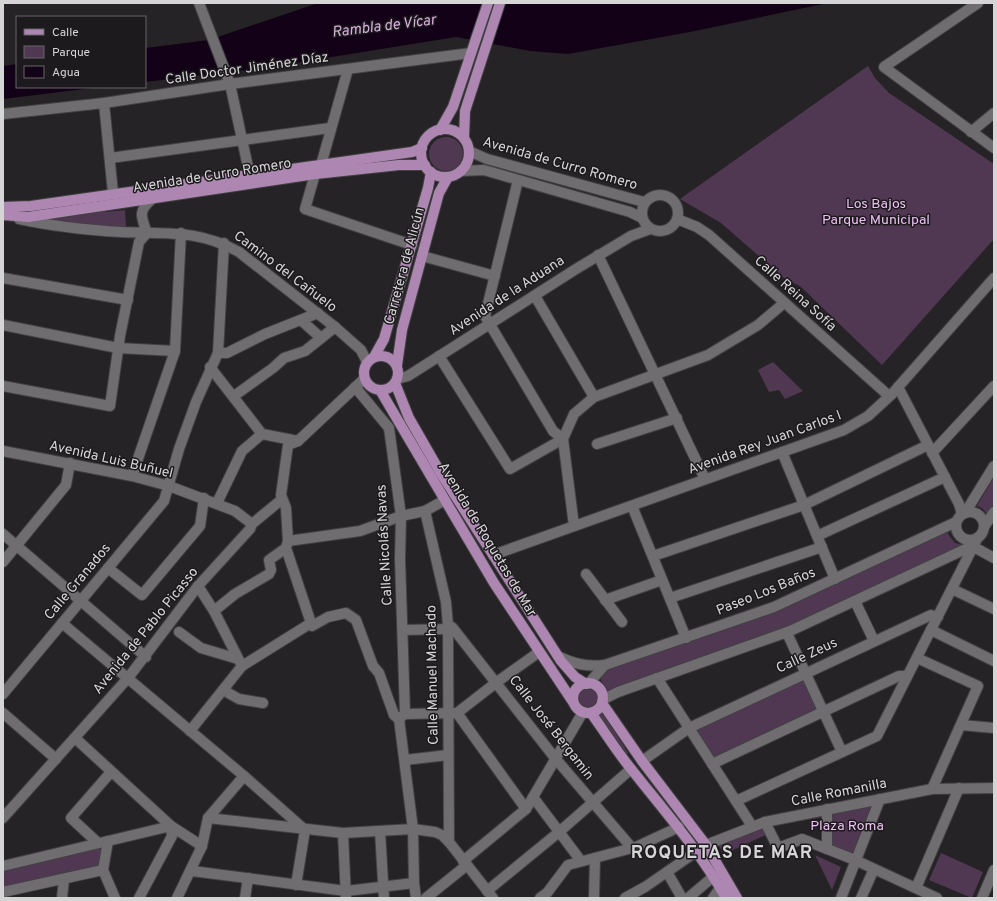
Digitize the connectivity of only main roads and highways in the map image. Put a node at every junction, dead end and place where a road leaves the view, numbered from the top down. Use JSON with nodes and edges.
{"nodes":[{"id":1,"x":488,"y":3,"type":"edge"},
{"id":2,"x":500,"y":3,"type":"edge"},
{"id":3,"x":440,"y":130,"type":"junction"},
{"id":4,"x":464,"y":138,"type":"junction"},
{"id":5,"x":422,"y":148,"type":"junction"},
{"id":6,"x":428,"y":168,"type":"junction"},
{"id":7,"x":448,"y":177,"type":"junction"},
{"id":8,"x":3,"y":207,"type":"edge"},
{"id":9,"x":3,"y":215,"type":"edge"},
{"id":10,"x":370,"y":359,"type":"junction"},
{"id":11,"x":397,"y":365,"type":"junction"},
{"id":12,"x":396,"y":381,"type":"junction"},
{"id":13,"x":380,"y":390,"type":"junction"},
{"id":14,"x":587,"y":684,"type":"junction"},
{"id":15,"x":602,"y":701,"type":"junction"},
{"id":16,"x":573,"y":702,"type":"junction"},
{"id":17,"x":587,"y":713,"type":"junction"},
{"id":18,"x":726,"y":898,"type":"edge"},
{"id":19,"x":737,"y":898,"type":"edge"}],
"edges":[{"from":1,"to":3,"type":"main road"},
{"from":2,"to":4,"type":"main road"},
{"from":3,"to":4,"type":"main road"},
{"from":3,"to":5,"type":"main road"},
{"from":4,"to":7,"type":"main road"},
{"from":5,"to":6,"type":"main road"},
{"from":5,"to":8,"type":"main road","name":"Avenida de Curro Romero"},
{"from":6,"to":7,"type":"main road"},
{"from":6,"to":9,"type":"main road","name":"Avenida de Curro Romero"},
{"from":6,"to":10,"type":"main road","name":"Carretera de Alicún"},
{"from":7,"to":11,"type":"main road","name":"Carretera de Alicún"},
{"from":10,"to":11,"type":"main road"},
{"from":10,"to":13,"type":"main road"},
{"from":11,"to":12,"type":"main road"},
{"from":12,"to":13,"type":"main road"},
{"from":12,"to":14,"type":"main road","name":"Avenida de Roquetas de Mar"},
{"from":13,"to":16,"type":"main road","name":"Avenida de Roquetas de Mar"},
{"from":14,"to":15,"type":"main road"},
{"from":14,"to":16,"type":"main road"},
{"from":15,"to":17,"type":"main road"},
{"from":15,"to":19,"type":"main road"},
{"from":16,"to":17,"type":"main road"},
{"from":17,"to":18,"type":"main road"}]}
